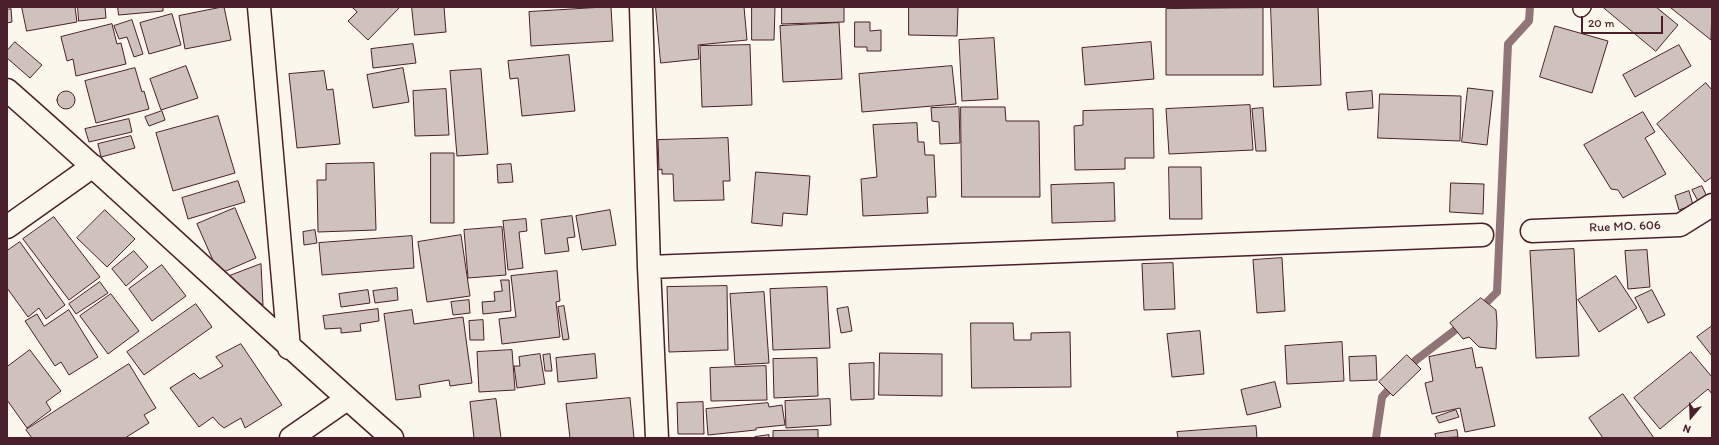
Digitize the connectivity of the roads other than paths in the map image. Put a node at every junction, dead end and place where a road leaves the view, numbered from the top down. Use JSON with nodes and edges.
{"nodes":[{"id":1,"x":259,"y":7,"type":"edge"},
{"id":2,"x":641,"y":7,"type":"edge"},
{"id":3,"x":7,"y":90,"type":"edge"},
{"id":4,"x":94,"y":166,"type":"junction"},
{"id":5,"x":1712,"y":205,"type":"edge"},
{"id":6,"x":7,"y":227,"type":"edge"},
{"id":7,"x":1532,"y":231,"type":"dead end"},
{"id":8,"x":1482,"y":235,"type":"dead end"},
{"id":9,"x":649,"y":267,"type":"junction"},
{"id":10,"x":289,"y":348,"type":"junction"},
{"id":11,"x":347,"y":399,"type":"junction"},
{"id":12,"x":290,"y":438,"type":"edge"},
{"id":13,"x":392,"y":438,"type":"edge"},
{"id":14,"x":657,"y":438,"type":"edge"}],
"edges":[{"from":1,"to":10,"type":"street"},
{"from":2,"to":9,"type":"street"},
{"from":3,"to":4,"type":"street"},
{"from":4,"to":6,"type":"street"},
{"from":4,"to":10,"type":"street"},
{"from":5,"to":7,"type":"street","name":"Rue MO. 606"},
{"from":8,"to":9,"type":"street"},
{"from":9,"to":14,"type":"street"},
{"from":10,"to":11,"type":"street"},
{"from":11,"to":12,"type":"street"},
{"from":11,"to":13,"type":"street"}]}
